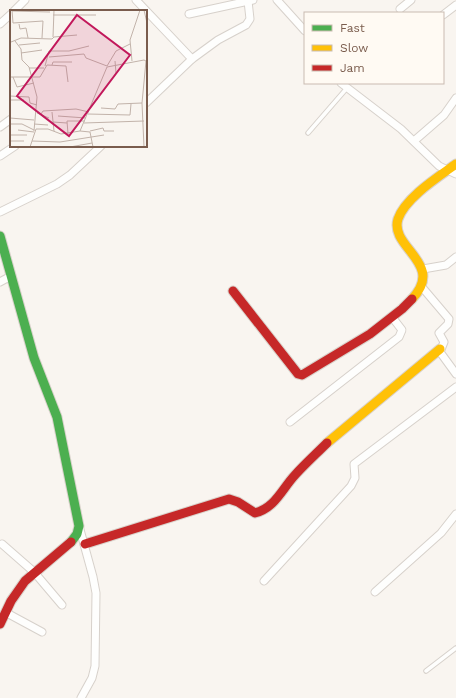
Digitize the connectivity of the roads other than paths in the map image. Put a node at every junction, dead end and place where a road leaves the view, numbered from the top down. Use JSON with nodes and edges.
{"nodes":[{"id":1,"x":25,"y":0,"type":"edge"},
{"id":2,"x":136,"y":0,"type":"edge"},
{"id":3,"x":277,"y":0,"type":"edge"},
{"id":4,"x":411,"y":0,"type":"edge"},
{"id":5,"x":250,"y":1,"type":"edge"},
{"id":6,"x":456,"y":4,"type":"edge"},
{"id":7,"x":400,"y":8,"type":"dead end"},
{"id":8,"x":18,"y":9,"type":"edge"},
{"id":9,"x":145,"y":10,"type":"edge"},
{"id":10,"x":147,"y":12,"type":"edge"},
{"id":11,"x":189,"y":14,"type":"dead end"},
{"id":12,"x":444,"y":14,"type":"edge"},
{"id":13,"x":10,"y":15,"type":"edge"},
{"id":14,"x":0,"y":24,"type":"edge"},
{"id":15,"x":304,"y":30,"type":"edge"},
{"id":16,"x":192,"y":59,"type":"junction"},
{"id":17,"x":342,"y":84,"type":"edge"},
{"id":18,"x":348,"y":88,"type":"junction"},
{"id":19,"x":456,"y":98,"type":"edge"},
{"id":20,"x":147,"y":102,"type":"edge"},
{"id":21,"x":10,"y":120,"type":"edge"},
{"id":22,"x":0,"y":127,"type":"edge"},
{"id":23,"x":308,"y":133,"type":"dead end"},
{"id":24,"x":414,"y":141,"type":"junction"},
{"id":25,"x":14,"y":147,"type":"edge"},
{"id":26,"x":100,"y":147,"type":"edge"},
{"id":27,"x":0,"y":156,"type":"edge"},
{"id":28,"x":456,"y":164,"type":"edge"},
{"id":29,"x":452,"y":172,"type":"edge"},
{"id":30,"x":0,"y":212,"type":"edge"},
{"id":31,"x":0,"y":236,"type":"edge"},
{"id":32,"x":456,"y":257,"type":"edge"},
{"id":33,"x":423,"y":269,"type":"junction"},
{"id":34,"x":11,"y":276,"type":"junction"},
{"id":35,"x":0,"y":282,"type":"edge"},
{"id":36,"x":421,"y":286,"type":"junction"},
{"id":37,"x":233,"y":291,"type":"dead end"},
{"id":38,"x":392,"y":317,"type":"junction"},
{"id":39,"x":440,"y":349,"type":"junction"},
{"id":40,"x":456,"y":374,"type":"edge"},
{"id":41,"x":456,"y":387,"type":"edge"},
{"id":42,"x":290,"y":422,"type":"dead end"},
{"id":43,"x":456,"y":514,"type":"edge"},
{"id":44,"x":79,"y":526,"type":"junction"},
{"id":45,"x":2,"y":544,"type":"dead end"},
{"id":46,"x":85,"y":544,"type":"junction"},
{"id":47,"x":34,"y":572,"type":"junction"},
{"id":48,"x":264,"y":581,"type":"dead end"},
{"id":49,"x":375,"y":592,"type":"dead end"},
{"id":50,"x":62,"y":605,"type":"dead end"},
{"id":51,"x":5,"y":612,"type":"junction"},
{"id":52,"x":0,"y":624,"type":"edge"},
{"id":53,"x":42,"y":632,"type":"dead end"},
{"id":54,"x":456,"y":648,"type":"edge"},
{"id":55,"x":426,"y":671,"type":"dead end"},
{"id":56,"x":81,"y":698,"type":"edge"}],
"edges":[{"from":1,"to":8,"type":"street"},
{"from":2,"to":9,"type":"street"},
{"from":3,"to":15,"type":"street"},
{"from":4,"to":7,"type":"street"},
{"from":5,"to":11,"type":"street"},
{"from":5,"to":16,"type":"street"},
{"from":6,"to":12,"type":"street"},
{"from":10,"to":16,"type":"street"},
{"from":13,"to":14,"type":"street"},
{"from":16,"to":20,"type":"street"},
{"from":17,"to":18,"type":"street"},
{"from":18,"to":23,"type":"lane"},
{"from":18,"to":24,"type":"street"},
{"from":19,"to":24,"type":"street"},
{"from":21,"to":22,"type":"street"},
{"from":24,"to":29,"type":"street"},
{"from":25,"to":27,"type":"street"},
{"from":26,"to":30,"type":"street"},
{"from":28,"to":29,"type":"street"},
{"from":29,"to":33,"type":"street"},
{"from":31,"to":34,"type":"street"},
{"from":32,"to":33,"type":"street"},
{"from":33,"to":36,"type":"street"},
{"from":34,"to":35,"type":"street"},
{"from":34,"to":44,"type":"street"},
{"from":36,"to":38,"type":"street"},
{"from":36,"to":39,"type":"street"},
{"from":37,"to":38,"type":"street"},
{"from":38,"to":42,"type":"street"},
{"from":39,"to":40,"type":"street"},
{"from":39,"to":46,"type":"street"},
{"from":41,"to":48,"type":"street"},
{"from":43,"to":49,"type":"street"},
{"from":44,"to":46,"type":"street"},
{"from":44,"to":47,"type":"street"},
{"from":45,"to":47,"type":"street"},
{"from":46,"to":56,"type":"street"},
{"from":47,"to":50,"type":"street"},
{"from":47,"to":51,"type":"street"},
{"from":51,"to":52,"type":"street"},
{"from":51,"to":53,"type":"street"},
{"from":54,"to":55,"type":"lane"}]}
